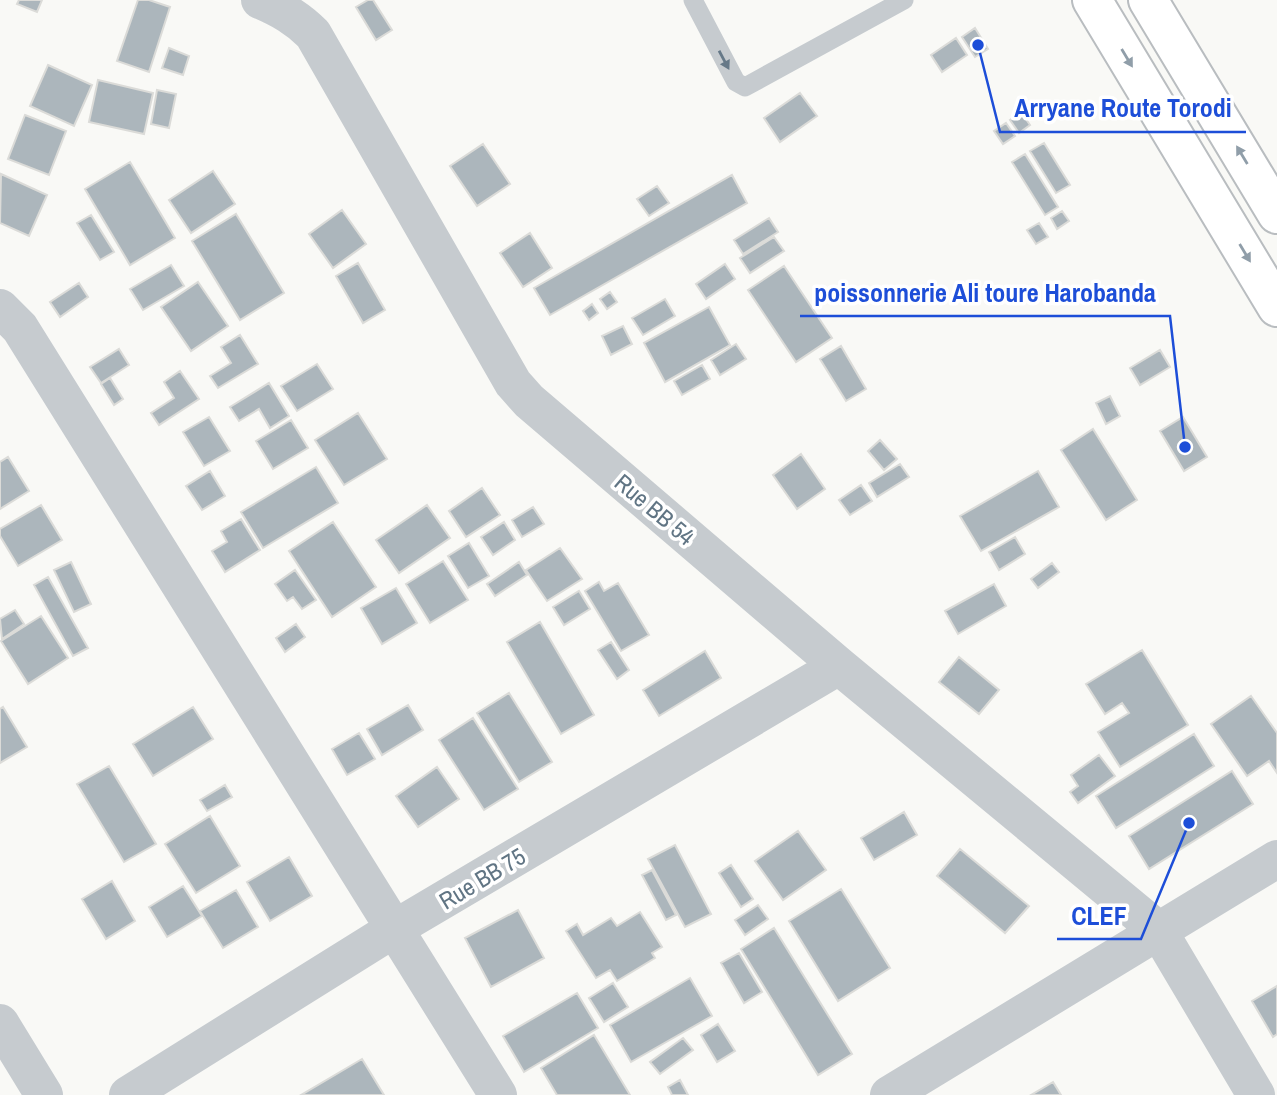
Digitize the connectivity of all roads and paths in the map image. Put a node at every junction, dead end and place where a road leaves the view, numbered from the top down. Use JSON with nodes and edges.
{"nodes":[{"id":1,"x":260,"y":0,"type":"edge"},
{"id":2,"x":692,"y":0,"type":"edge"},
{"id":3,"x":904,"y":0,"type":"edge"},
{"id":4,"x":1092,"y":0,"type":"edge"},
{"id":5,"x":1147,"y":0,"type":"edge"},
{"id":6,"x":1277,"y":214,"type":"edge"},
{"id":7,"x":1277,"y":307,"type":"edge"},
{"id":8,"x":0,"y":308,"type":"edge"},
{"id":9,"x":839,"y":666,"type":"junction"},
{"id":10,"x":1277,"y":859,"type":"edge"},
{"id":11,"x":394,"y":929,"type":"junction"},
{"id":12,"x":1158,"y":930,"type":"junction"},
{"id":13,"x":0,"y":1023,"type":"edge"},
{"id":14,"x":44,"y":1095,"type":"edge"},
{"id":15,"x":128,"y":1095,"type":"edge"},
{"id":16,"x":498,"y":1095,"type":"edge"},
{"id":17,"x":889,"y":1095,"type":"edge"},
{"id":18,"x":1256,"y":1095,"type":"edge"}],
"edges":[{"from":1,"to":9,"type":"street","name":"Rue BB 54"},
{"from":2,"to":3,"type":"lane","one_way":true},
{"from":4,"to":7,"type":"highway","one_way":true},
{"from":6,"to":5,"type":"highway","one_way":true},
{"from":8,"to":11,"type":"street"},
{"from":9,"to":11,"type":"street","name":"Rue BB 75"},
{"from":9,"to":12,"type":"street","name":"Rue BB 54"},
{"from":10,"to":12,"type":"street"},
{"from":11,"to":15,"type":"street","name":"Rue BB 75"},
{"from":11,"to":16,"type":"street"},
{"from":12,"to":17,"type":"street"},
{"from":12,"to":18,"type":"street","name":"Rue BB 54"},
{"from":13,"to":14,"type":"street"}]}
